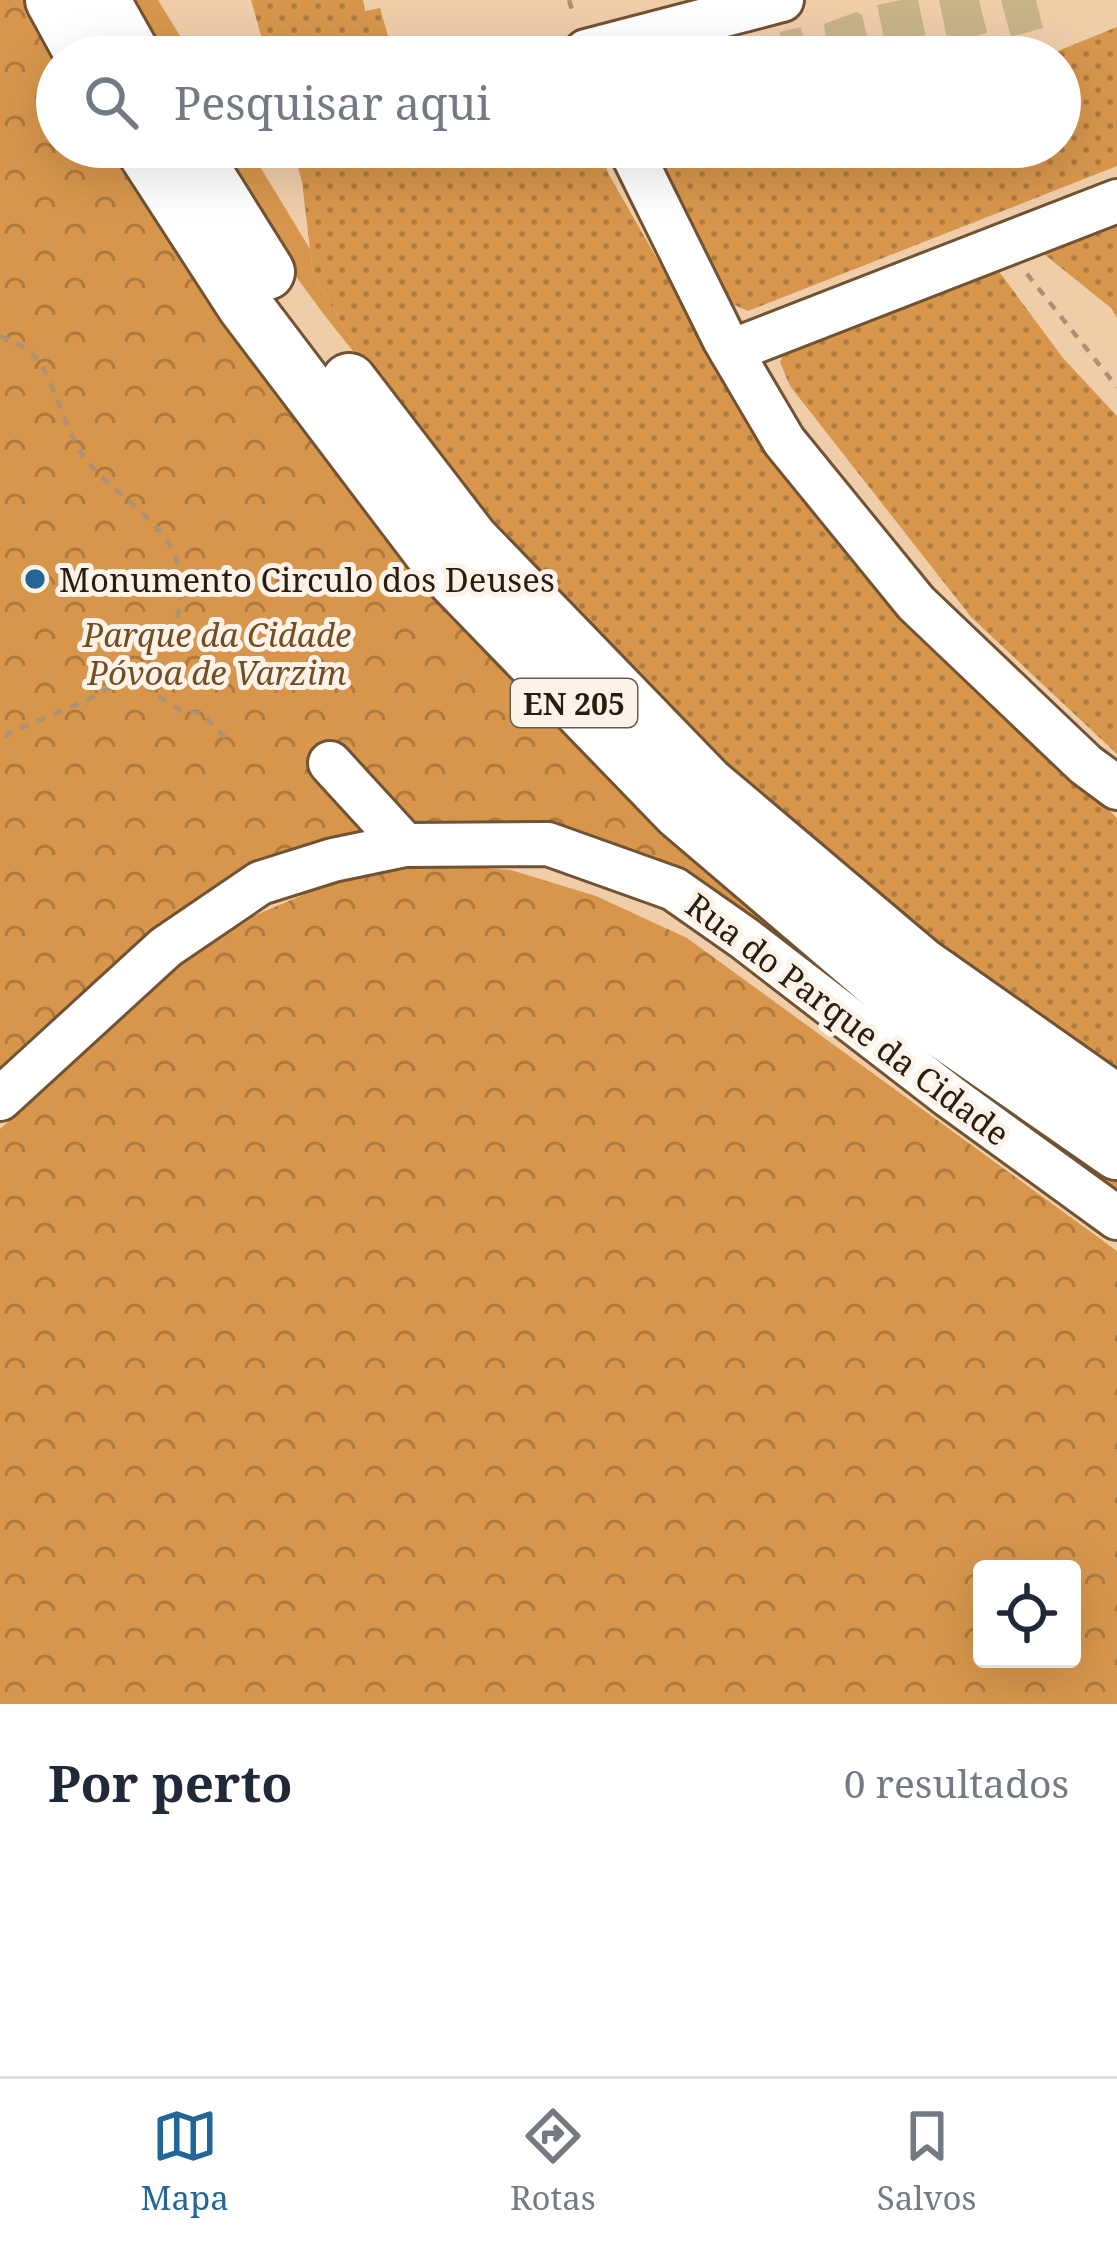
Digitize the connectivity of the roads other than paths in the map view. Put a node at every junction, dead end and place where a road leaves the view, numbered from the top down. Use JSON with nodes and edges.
{"nodes":[{"id":1,"x":53,"y":0,"type":"edge"},
{"id":2,"x":102,"y":0,"type":"edge"},
{"id":3,"x":782,"y":0,"type":"edge"},
{"id":4,"x":73,"y":36,"type":"edge"},
{"id":5,"x":122,"y":36,"type":"edge"},
{"id":6,"x":652,"y":36,"type":"edge"},
{"id":7,"x":156,"y":168,"type":"edge"},
{"id":8,"x":202,"y":168,"type":"edge"},
{"id":9,"x":639,"y":168,"type":"edge"},
{"id":10,"x":1117,"y":201,"type":"edge"},
{"id":11,"x":731,"y":352,"type":"junction"},
{"id":12,"x":329,"y":763,"type":"dead end"},
{"id":13,"x":1117,"y":788,"type":"edge"},
{"id":14,"x":405,"y":845,"type":"junction"},
{"id":15,"x":0,"y":1099,"type":"edge"},
{"id":16,"x":1117,"y":1102,"type":"edge"},
{"id":17,"x":1117,"y":1152,"type":"edge"},
{"id":18,"x":1117,"y":1218,"type":"edge"}],
"edges":[{"from":1,"to":4,"type":"main road"},
{"from":2,"to":5,"type":"main road"},
{"from":3,"to":6,"type":"street"},
{"from":7,"to":17,"type":"main road","number":"EN 205"},
{"from":8,"to":16,"type":"main road","number":"EN 205"},
{"from":9,"to":11,"type":"street"},
{"from":10,"to":11,"type":"street"},
{"from":11,"to":13,"type":"street"},
{"from":12,"to":14,"type":"street"},
{"from":14,"to":15,"type":"street","name":"Rua do Parque da Cidade"},
{"from":14,"to":18,"type":"street","name":"Rua do Parque da Cidade"}]}
